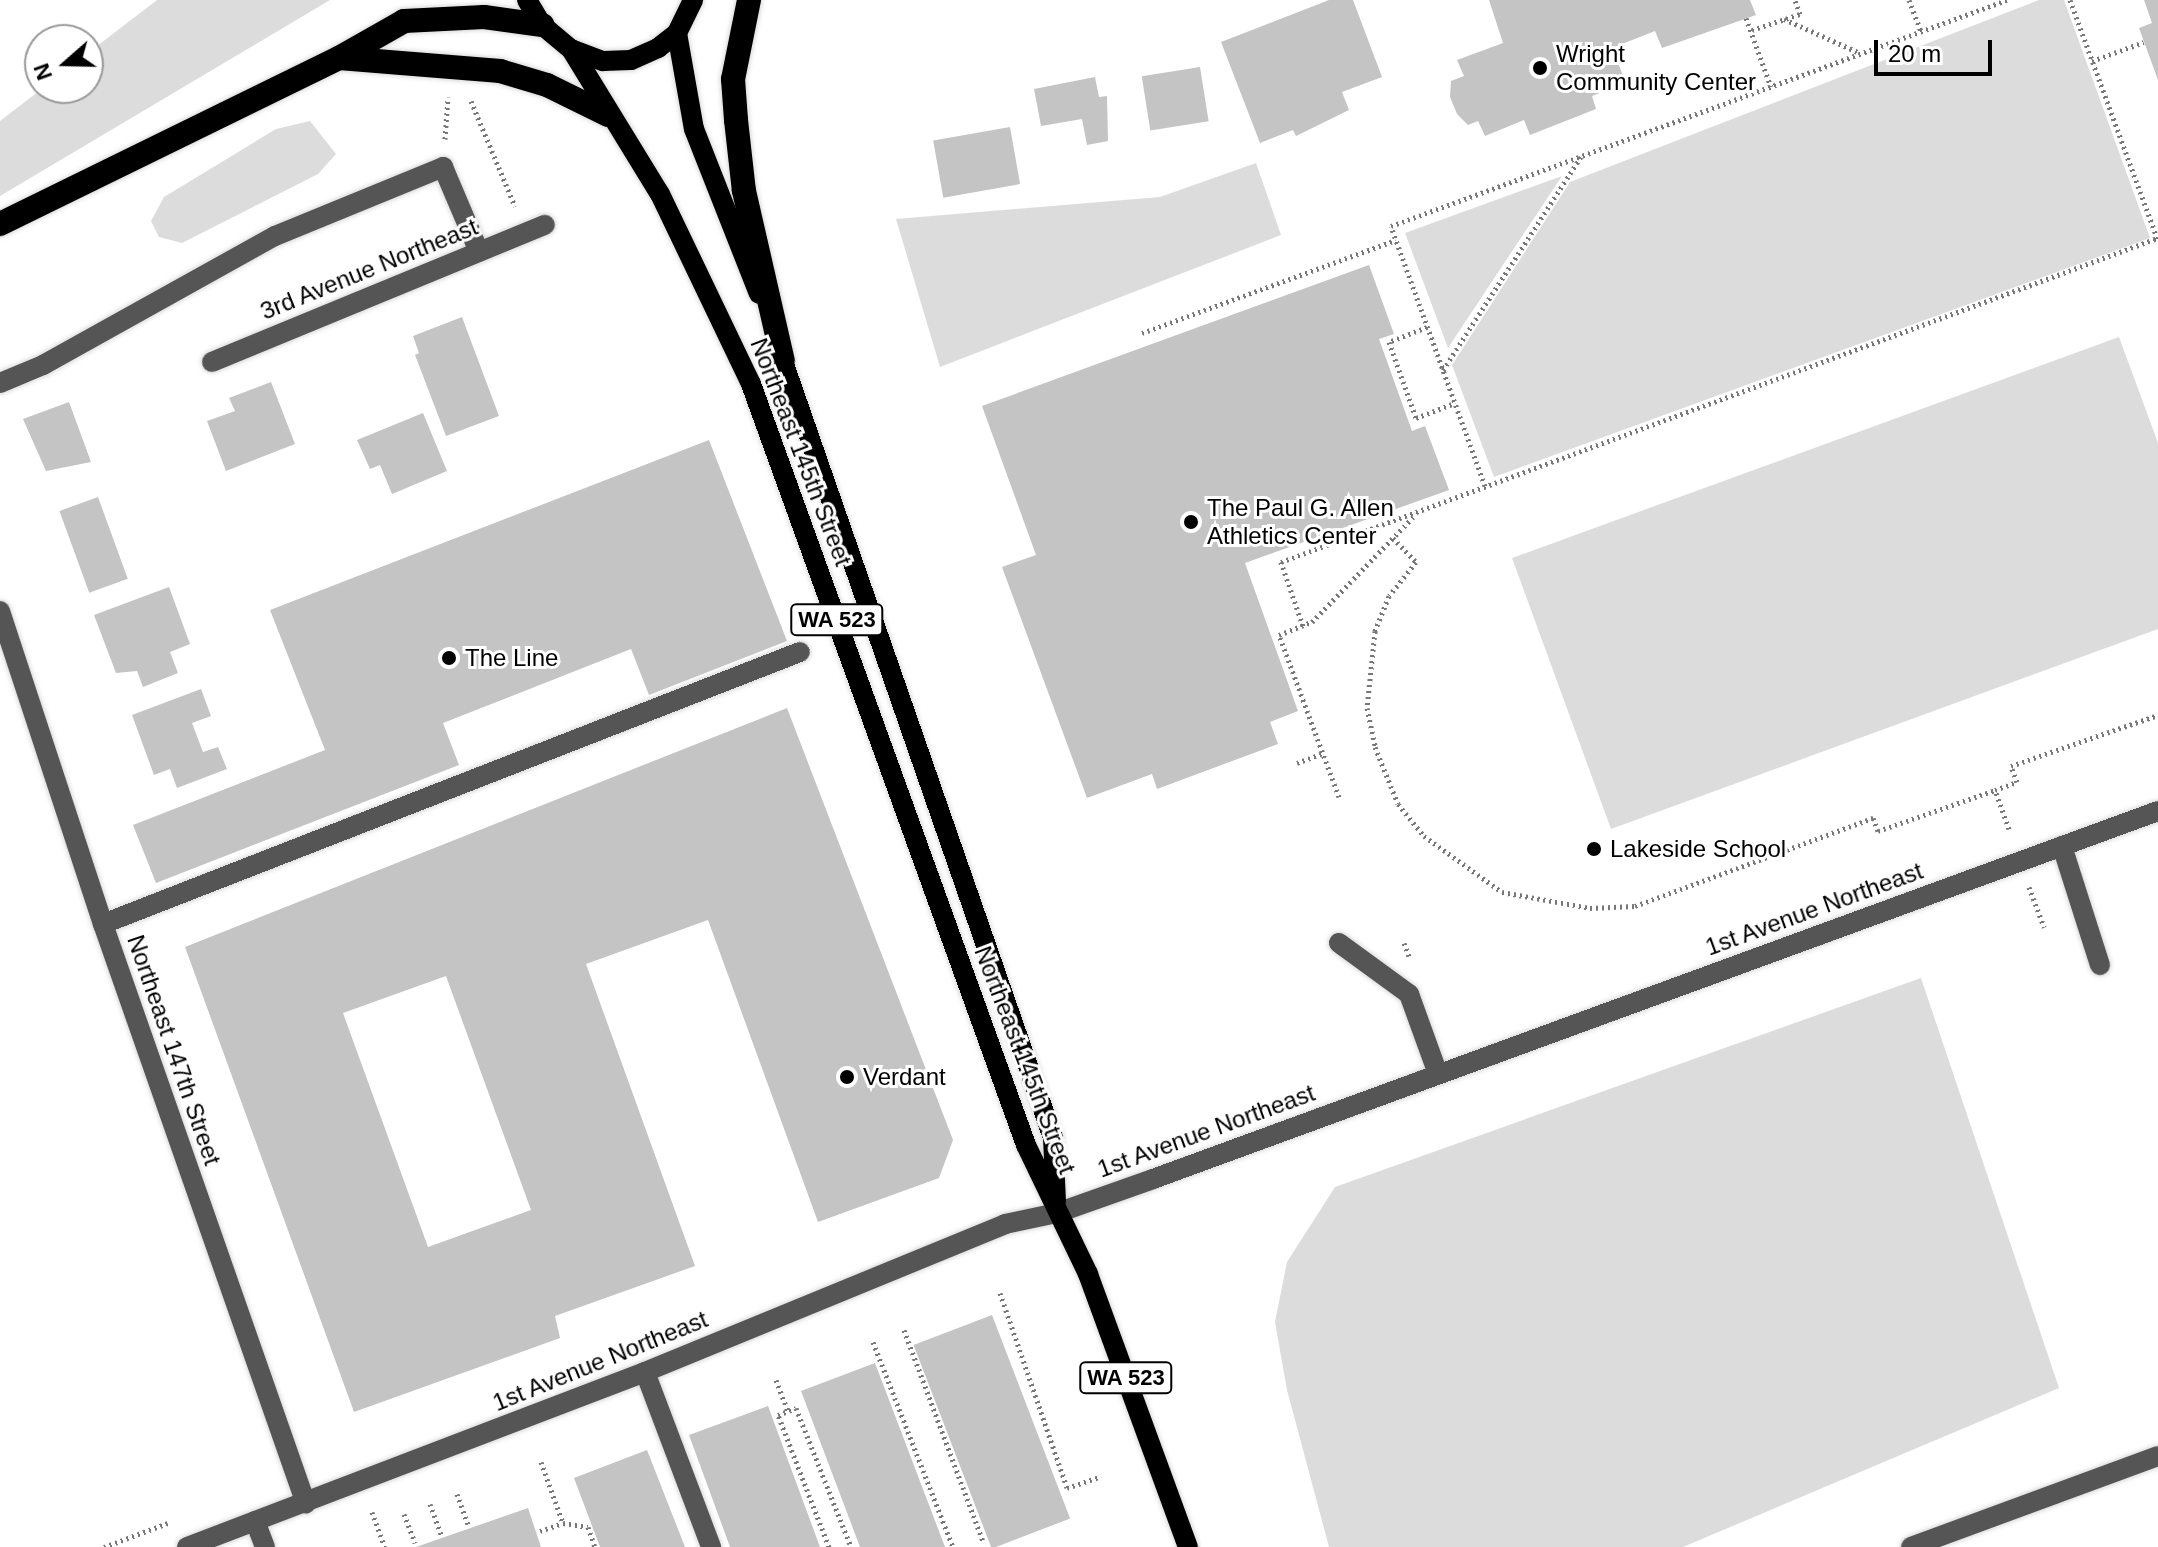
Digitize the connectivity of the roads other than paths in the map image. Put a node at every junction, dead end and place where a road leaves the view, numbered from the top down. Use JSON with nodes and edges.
{"nodes":[{"id":1,"x":527,"y":0,"type":"edge"},
{"id":2,"x":693,"y":0,"type":"edge"},
{"id":3,"x":749,"y":0,"type":"edge"},
{"id":4,"x":542,"y":25,"type":"junction"},
{"id":5,"x":677,"y":33,"type":"junction"},
{"id":6,"x":571,"y":49,"type":"junction"},
{"id":7,"x":339,"y":58,"type":"junction"},
{"id":8,"x":608,"y":115,"type":"junction"},
{"id":9,"x":0,"y":224,"type":"edge"},
{"id":10,"x":536,"y":229,"type":"road end"},
{"id":11,"x":479,"y":252,"type":"junction"},
{"id":12,"x":783,"y":361,"type":"junction"},
{"id":13,"x":212,"y":362,"type":"dead end"},
{"id":14,"x":0,"y":383,"type":"edge"},
{"id":15,"x":0,"y":611,"type":"edge"},
{"id":16,"x":800,"y":652,"type":"dead end"},
{"id":17,"x":2158,"y":811,"type":"edge"},
{"id":18,"x":2062,"y":846,"type":"junction"},
{"id":19,"x":103,"y":924,"type":"junction"},
{"id":20,"x":1339,"y":943,"type":"dead end"},
{"id":21,"x":2100,"y":965,"type":"dead end"},
{"id":22,"x":1438,"y":1074,"type":"junction"},
{"id":23,"x":1057,"y":1213,"type":"junction"},
{"id":24,"x":645,"y":1372,"type":"junction"},
{"id":25,"x":2158,"y":1456,"type":"edge"},
{"id":26,"x":306,"y":1504,"type":"junction"},
{"id":27,"x":255,"y":1521,"type":"junction"},
{"id":28,"x":187,"y":1547,"type":"edge"},
{"id":29,"x":265,"y":1547,"type":"edge"},
{"id":30,"x":711,"y":1547,"type":"edge"},
{"id":31,"x":1188,"y":1547,"type":"edge"},
{"id":32,"x":1911,"y":1547,"type":"edge"}],
"edges":[{"from":1,"to":4,"type":"main road","number":"WA 523"},
{"from":2,"to":5,"type":"main road"},
{"from":3,"to":12,"type":"highway"},
{"from":4,"to":6,"type":"main road","number":"WA 523"},
{"from":4,"to":7,"type":"highway"},
{"from":5,"to":6,"type":"main road","number":"WA 523"},
{"from":5,"to":12,"type":"main road","name":"Northeast 145th Street","number":"WA 523"},
{"from":6,"to":8,"type":"main road","name":"Northeast 145th Street","number":"WA 523"},
{"from":7,"to":8,"type":"highway"},
{"from":7,"to":9,"type":"highway"},
{"from":8,"to":23,"type":"main road","name":"Northeast 145th Street","number":"WA 523"},
{"from":10,"to":11,"type":"street","name":"3rd Avenue Northeast"},
{"from":11,"to":13,"type":"street","name":"3rd Avenue Northeast"},
{"from":11,"to":14,"type":"street"},
{"from":12,"to":23,"type":"main road","name":"Northeast 145th Street","number":"WA 523"},
{"from":15,"to":19,"type":"street","name":"Northeast 147th Street"},
{"from":16,"to":19,"type":"street"},
{"from":17,"to":18,"type":"street","name":"1st Avenue Northeast"},
{"from":18,"to":21,"type":"street"},
{"from":18,"to":22,"type":"street","name":"1st Avenue Northeast"},
{"from":19,"to":26,"type":"street","name":"Northeast 147th Street"},
{"from":20,"to":22,"type":"street"},
{"from":22,"to":23,"type":"street","name":"1st Avenue Northeast"},
{"from":23,"to":24,"type":"street","name":"1st Avenue Northeast"},
{"from":23,"to":31,"type":"main road","number":"WA 523"},
{"from":24,"to":26,"type":"street","name":"1st Avenue Northeast"},
{"from":24,"to":30,"type":"street"},
{"from":25,"to":32,"type":"street"},
{"from":26,"to":27,"type":"street","name":"1st Avenue Northeast"},
{"from":27,"to":28,"type":"street","name":"1st Avenue Northeast"},
{"from":27,"to":29,"type":"street"}]}
